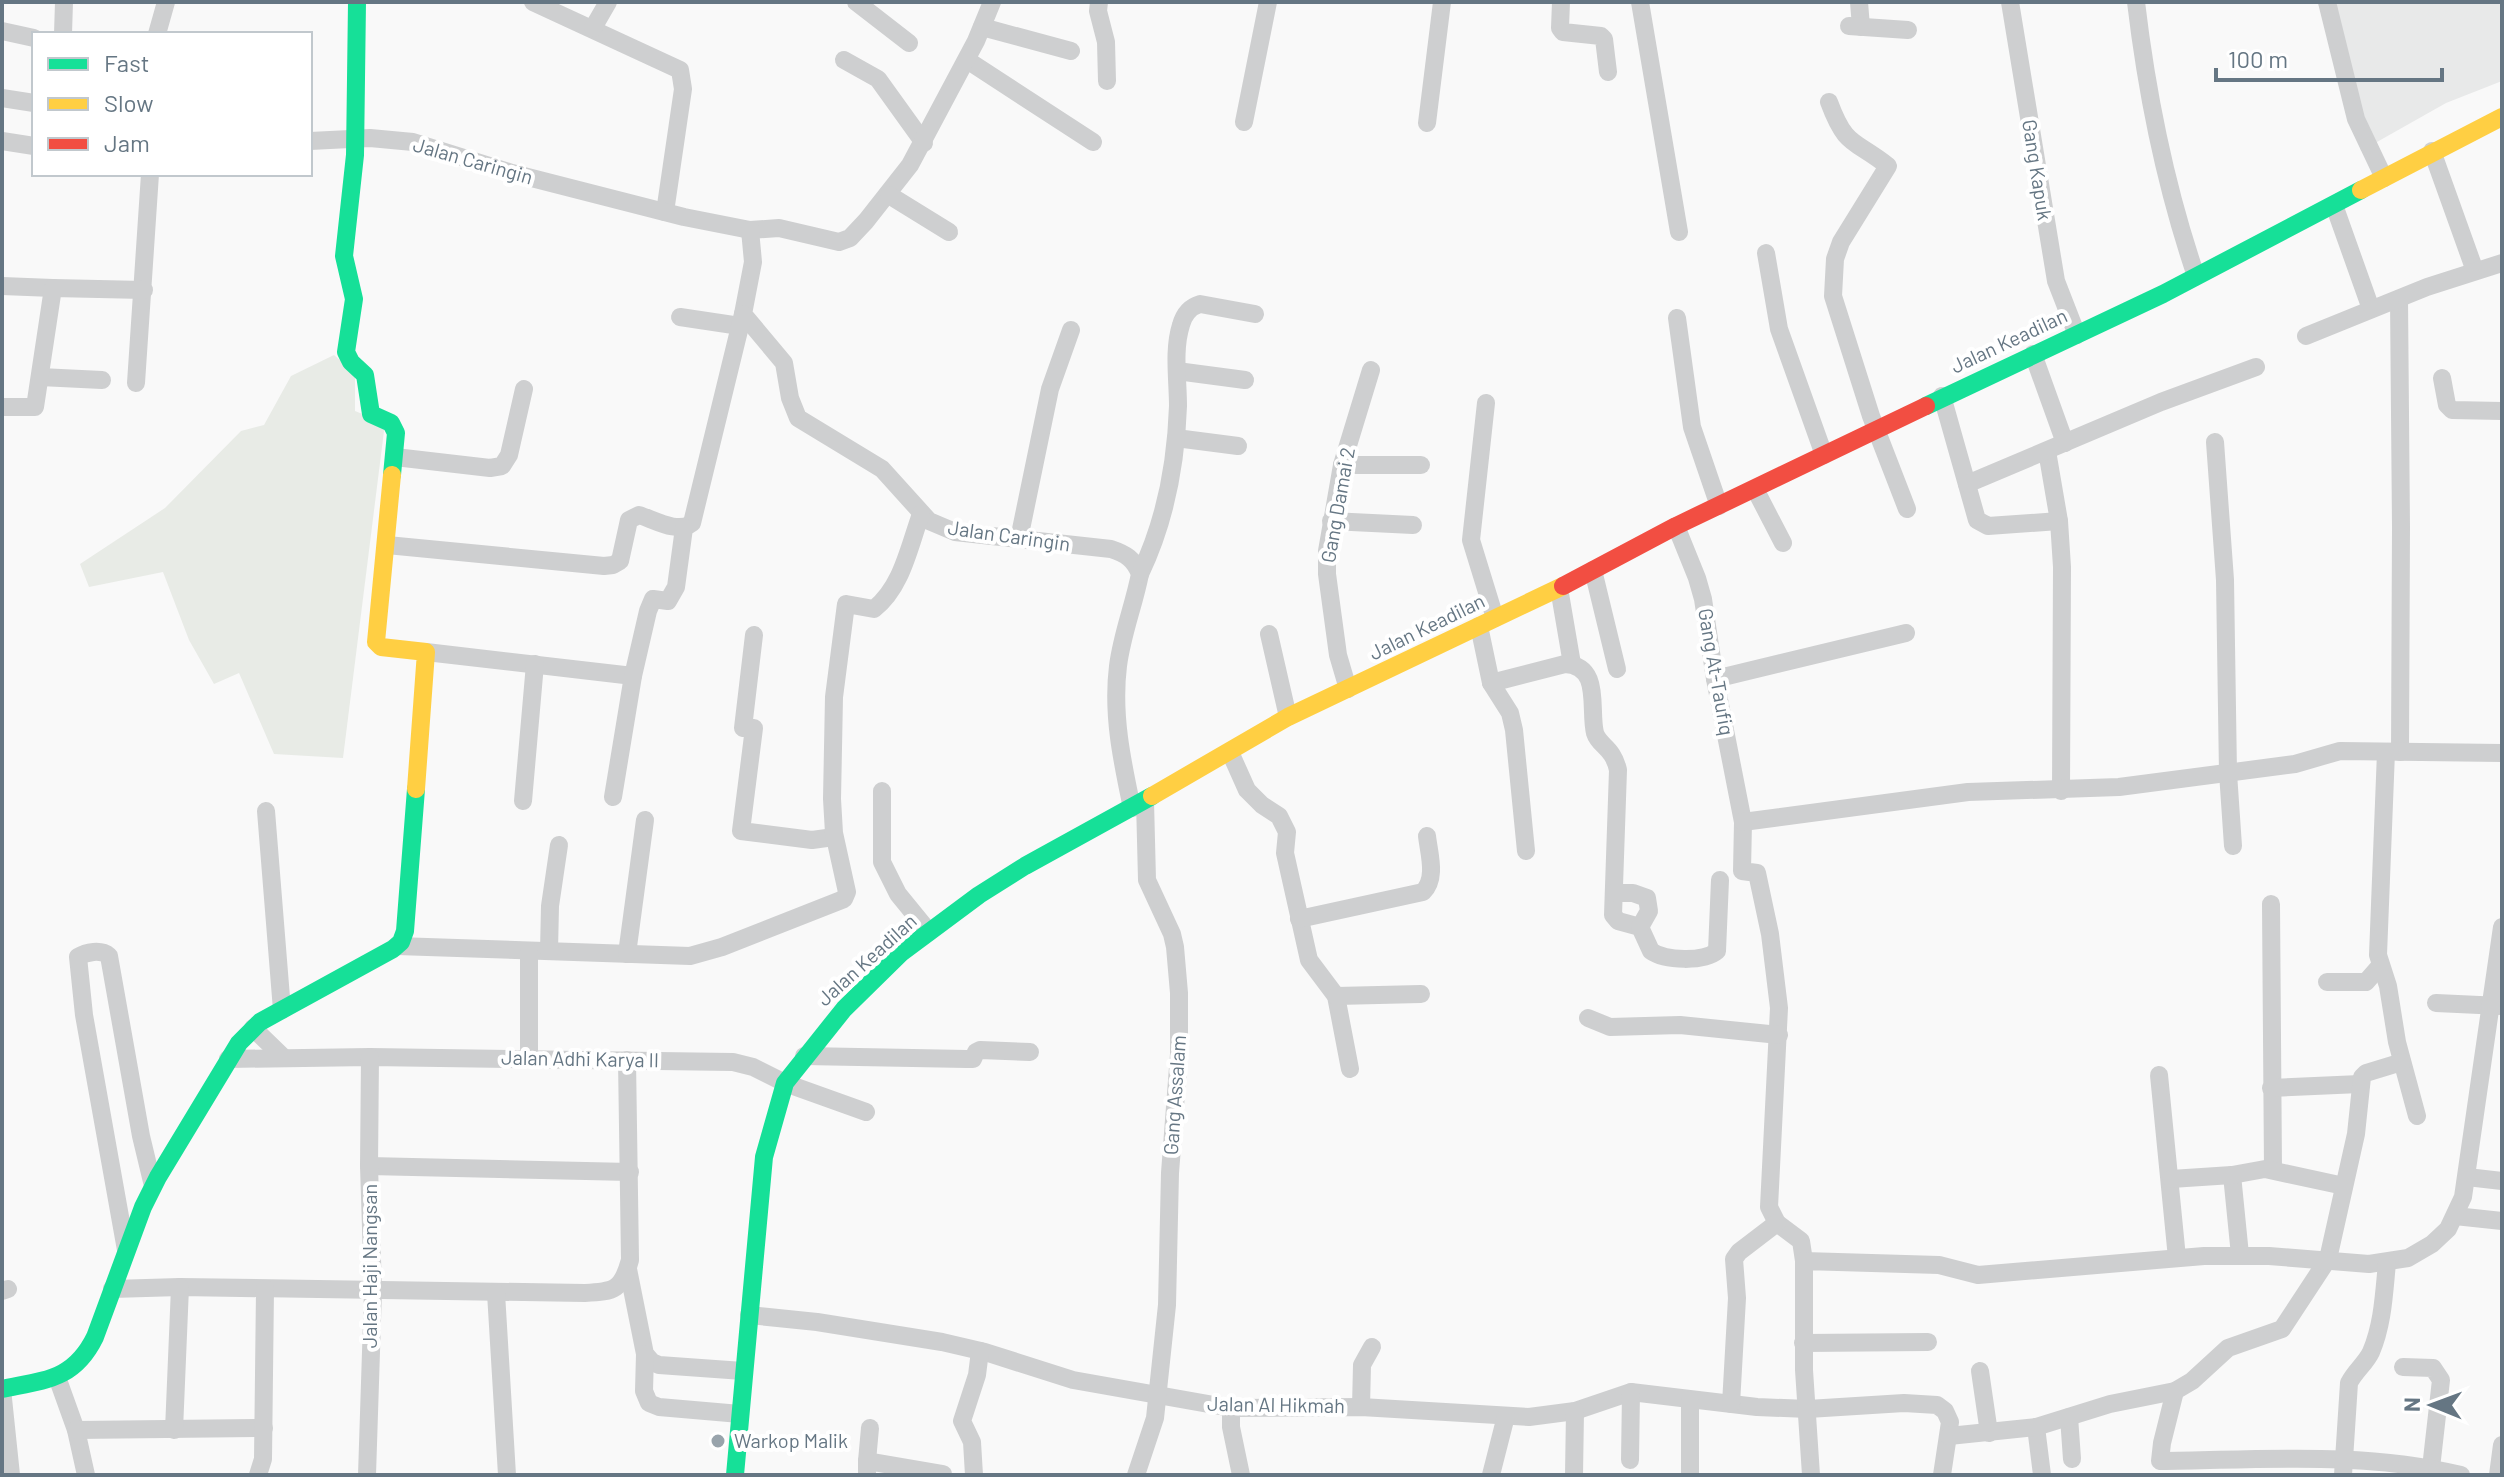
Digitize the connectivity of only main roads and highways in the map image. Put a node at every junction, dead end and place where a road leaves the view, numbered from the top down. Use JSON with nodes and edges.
{"nodes":[{"id":1,"x":357,"y":2,"type":"edge"},
{"id":2,"x":2502,"y":117,"type":"edge"},
{"id":3,"x":2,"y":1389,"type":"edge"},
{"id":4,"x":739,"y":1474,"type":"edge"}],
"edges":[{"from":1,"to":3,"type":"main road"},
{"from":2,"to":4,"type":"main road","name":"Jalan Keadilan"}]}
